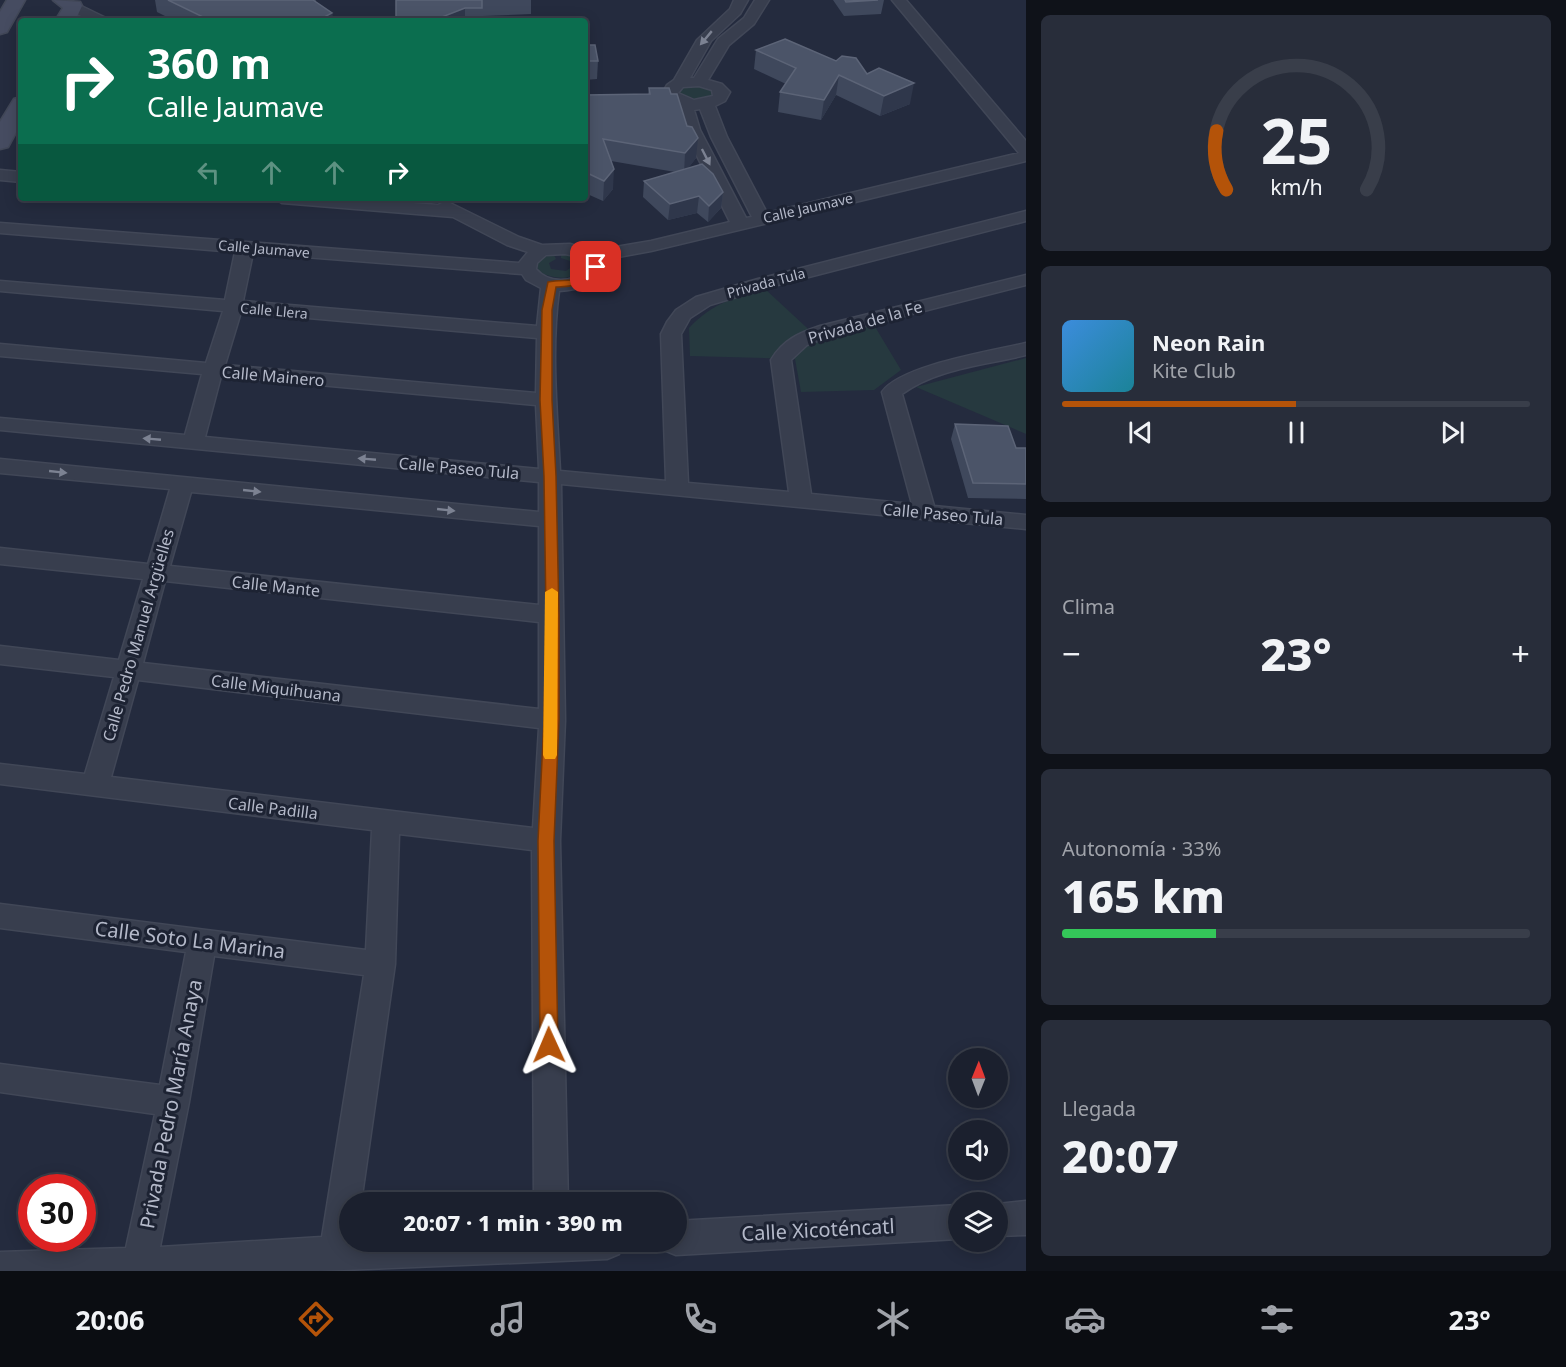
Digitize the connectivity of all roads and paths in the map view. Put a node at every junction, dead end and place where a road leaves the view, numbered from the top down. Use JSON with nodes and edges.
{"nodes":[{"id":1,"x":16,"y":0,"type":"edge"},
{"id":2,"x":741,"y":0,"type":"edge"},
{"id":3,"x":762,"y":0,"type":"edge"},
{"id":4,"x":899,"y":0,"type":"edge"},
{"id":5,"x":67,"y":9,"type":"edge"},
{"id":6,"x":92,"y":18,"type":"edge"},
{"id":7,"x":0,"y":28,"type":"edge"},
{"id":8,"x":699,"y":82,"type":"junction"},
{"id":9,"x":680,"y":83,"type":"junction"},
{"id":10,"x":686,"y":103,"type":"junction"},
{"id":11,"x":706,"y":104,"type":"junction"},
{"id":12,"x":18,"y":109,"type":"edge"},
{"id":13,"x":0,"y":142,"type":"edge"},
{"id":14,"x":1026,"y":151,"type":"edge"},
{"id":15,"x":1026,"y":156,"type":"edge"},
{"id":16,"x":0,"y":175,"type":"edge"},
{"id":17,"x":18,"y":177,"type":"edge"},
{"id":18,"x":320,"y":201,"type":"edge"},
{"id":19,"x":438,"y":201,"type":"edge"},
{"id":20,"x":459,"y":212,"type":"junction"},
{"id":21,"x":1026,"y":216,"type":"edge"},
{"id":22,"x":762,"y":219,"type":"junction"},
{"id":23,"x":740,"y":224,"type":"junction"},
{"id":24,"x":0,"y":228,"type":"edge"},
{"id":25,"x":244,"y":247,"type":"junction"},
{"id":26,"x":541,"y":252,"type":"junction"},
{"id":27,"x":590,"y":257,"type":"junction"},
{"id":28,"x":527,"y":269,"type":"junction"},
{"id":29,"x":1026,"y":280,"type":"edge"},
{"id":30,"x":551,"y":284,"type":"junction"},
{"id":31,"x":0,"y":286,"type":"edge"},
{"id":32,"x":233,"y":307,"type":"junction"},
{"id":33,"x":548,"y":333,"type":"junction"},
{"id":34,"x":0,"y":350,"type":"edge"},
{"id":35,"x":1026,"y":350,"type":"edge"},
{"id":36,"x":213,"y":371,"type":"junction"},
{"id":37,"x":546,"y":400,"type":"junction"},
{"id":38,"x":0,"y":424,"type":"edge"},
{"id":39,"x":193,"y":443,"type":"junction"},
{"id":40,"x":0,"y":466,"type":"edge"},
{"id":41,"x":550,"y":476,"type":"junction"},
{"id":42,"x":182,"y":484,"type":"junction"},
{"id":43,"x":677,"y":489,"type":"junction"},
{"id":44,"x":801,"y":500,"type":"junction"},
{"id":45,"x":926,"y":513,"type":"junction"},
{"id":46,"x":550,"y":520,"type":"junction"},
{"id":47,"x":1026,"y":522,"type":"edge"},
{"id":48,"x":0,"y":556,"type":"edge"},
{"id":49,"x":157,"y":573,"type":"junction"},
{"id":50,"x":552,"y":615,"type":"junction"},
{"id":51,"x":0,"y":655,"type":"edge"},
{"id":52,"x":129,"y":671,"type":"junction"},
{"id":53,"x":552,"y":720,"type":"junction"},
{"id":54,"x":0,"y":774,"type":"edge"},
{"id":55,"x":94,"y":786,"type":"junction"},
{"id":56,"x":386,"y":822,"type":"junction"},
{"id":57,"x":546,"y":841,"type":"junction"},
{"id":58,"x":0,"y":916,"type":"edge"},
{"id":59,"x":202,"y":942,"type":"junction"},
{"id":60,"x":380,"y":964,"type":"junction"},
{"id":61,"x":0,"y":1078,"type":"edge"},
{"id":62,"x":173,"y":1102,"type":"junction"},
{"id":63,"x":551,"y":1192,"type":"edge"},
{"id":64,"x":1026,"y":1218,"type":"edge"},
{"id":65,"x":1008,"y":1219,"type":"edge"},
{"id":66,"x":948,"y":1223,"type":"edge"},
{"id":67,"x":687,"y":1237,"type":"edge"},
{"id":68,"x":337,"y":1252,"type":"joint"},
{"id":69,"x":138,"y":1268,"type":"edge"},
{"id":70,"x":0,"y":1269,"type":"edge"}],
"edges":[{"from":1,"to":7,"type":"main road"},
{"from":2,"to":9,"type":"street","one_way":true},
{"from":3,"to":8,"type":"street"},
{"from":4,"to":14,"type":"street"},
{"from":5,"to":6,"type":"street"},
{"from":8,"to":9,"type":"street"},
{"from":8,"to":11,"type":"street"},
{"from":9,"to":10,"type":"street"},
{"from":10,"to":11,"type":"street"},
{"from":10,"to":23,"type":"street","one_way":true},
{"from":11,"to":22,"type":"street"},
{"from":12,"to":13,"type":"main road"},
{"from":15,"to":22,"type":"street","name":"Calle Jaumave"},
{"from":16,"to":17,"type":"street"},
{"from":18,"to":20,"type":"street"},
{"from":19,"to":20,"type":"street"},
{"from":20,"to":26,"type":"street"},
{"from":21,"to":43,"type":"street","name":"Privada Tula"},
{"from":22,"to":23,"type":"street","name":"Calle Jaumave"},
{"from":23,"to":27,"type":"street","name":"Calle Jaumave"},
{"from":24,"to":25,"type":"street","name":"Calle Jaumave"},
{"from":25,"to":28,"type":"street","name":"Calle Jaumave"},
{"from":25,"to":32,"type":"street"},
{"from":26,"to":27,"type":"street","name":"Calle Jaumave"},
{"from":26,"to":28,"type":"street"},
{"from":27,"to":30,"type":"street"},
{"from":28,"to":30,"type":"street","name":"Calle Jaumave"},
{"from":29,"to":44,"type":"street","name":"Privada de la Fe"},
{"from":30,"to":33,"type":"street"},
{"from":31,"to":32,"type":"street","name":"Calle Llera"},
{"from":32,"to":33,"type":"street","name":"Calle Llera"},
{"from":32,"to":36,"type":"street"},
{"from":33,"to":37,"type":"street"},
{"from":34,"to":36,"type":"street","name":"Calle Mainero"},
{"from":35,"to":45,"type":"street"},
{"from":36,"to":37,"type":"street","name":"Calle Mainero"},
{"from":36,"to":39,"type":"street"},
{"from":37,"to":41,"type":"street"},
{"from":39,"to":38,"type":"street","name":"Calle Paseo Tula","one_way":true},
{"from":41,"to":39,"type":"street","name":"Calle Paseo Tula","one_way":true},
{"from":40,"to":42,"type":"street","one_way":true},
{"from":41,"to":43,"type":"street","name":"Calle Paseo Tula"},
{"from":41,"to":46,"type":"street"},
{"from":42,"to":46,"type":"street","one_way":true},
{"from":42,"to":49,"type":"street","name":"Calle Pedro Manuel Argüelles"},
{"from":43,"to":44,"type":"street","name":"Calle Paseo Tula"},
{"from":44,"to":45,"type":"street","name":"Calle Paseo Tula"},
{"from":45,"to":47,"type":"street","name":"Calle Paseo Tula"},
{"from":46,"to":50,"type":"street"},
{"from":48,"to":49,"type":"street","name":"Calle Mante"},
{"from":49,"to":50,"type":"street","name":"Calle Mante"},
{"from":49,"to":52,"type":"street","name":"Calle Pedro Manuel Argüelles"},
{"from":50,"to":53,"type":"street"},
{"from":51,"to":52,"type":"street","name":"Calle Miquihuana"},
{"from":52,"to":53,"type":"street","name":"Calle Miquihuana"},
{"from":52,"to":55,"type":"street","name":"Calle Pedro Manuel Argüelles"},
{"from":53,"to":57,"type":"street"},
{"from":54,"to":55,"type":"street","name":"Calle Padilla"},
{"from":55,"to":56,"type":"street","name":"Calle Padilla"},
{"from":56,"to":57,"type":"street","name":"Calle Padilla"},
{"from":56,"to":60,"type":"street"},
{"from":57,"to":63,"type":"street"},
{"from":58,"to":59,"type":"street","name":"Calle Soto La Marina"},
{"from":59,"to":60,"type":"street","name":"Calle Soto La Marina"},
{"from":59,"to":62,"type":"street","name":"Privada Pedro María Anaya"},
{"from":60,"to":68,"type":"street"},
{"from":61,"to":62,"type":"street"},
{"from":62,"to":69,"type":"street","name":"Privada Pedro María Anaya"},
{"from":64,"to":65,"type":"street"},
{"from":66,"to":67,"type":"street","name":"Calle Xicoténcatl"},
{"from":68,"to":69,"type":"street"},
{"from":69,"to":70,"type":"street"}]}
